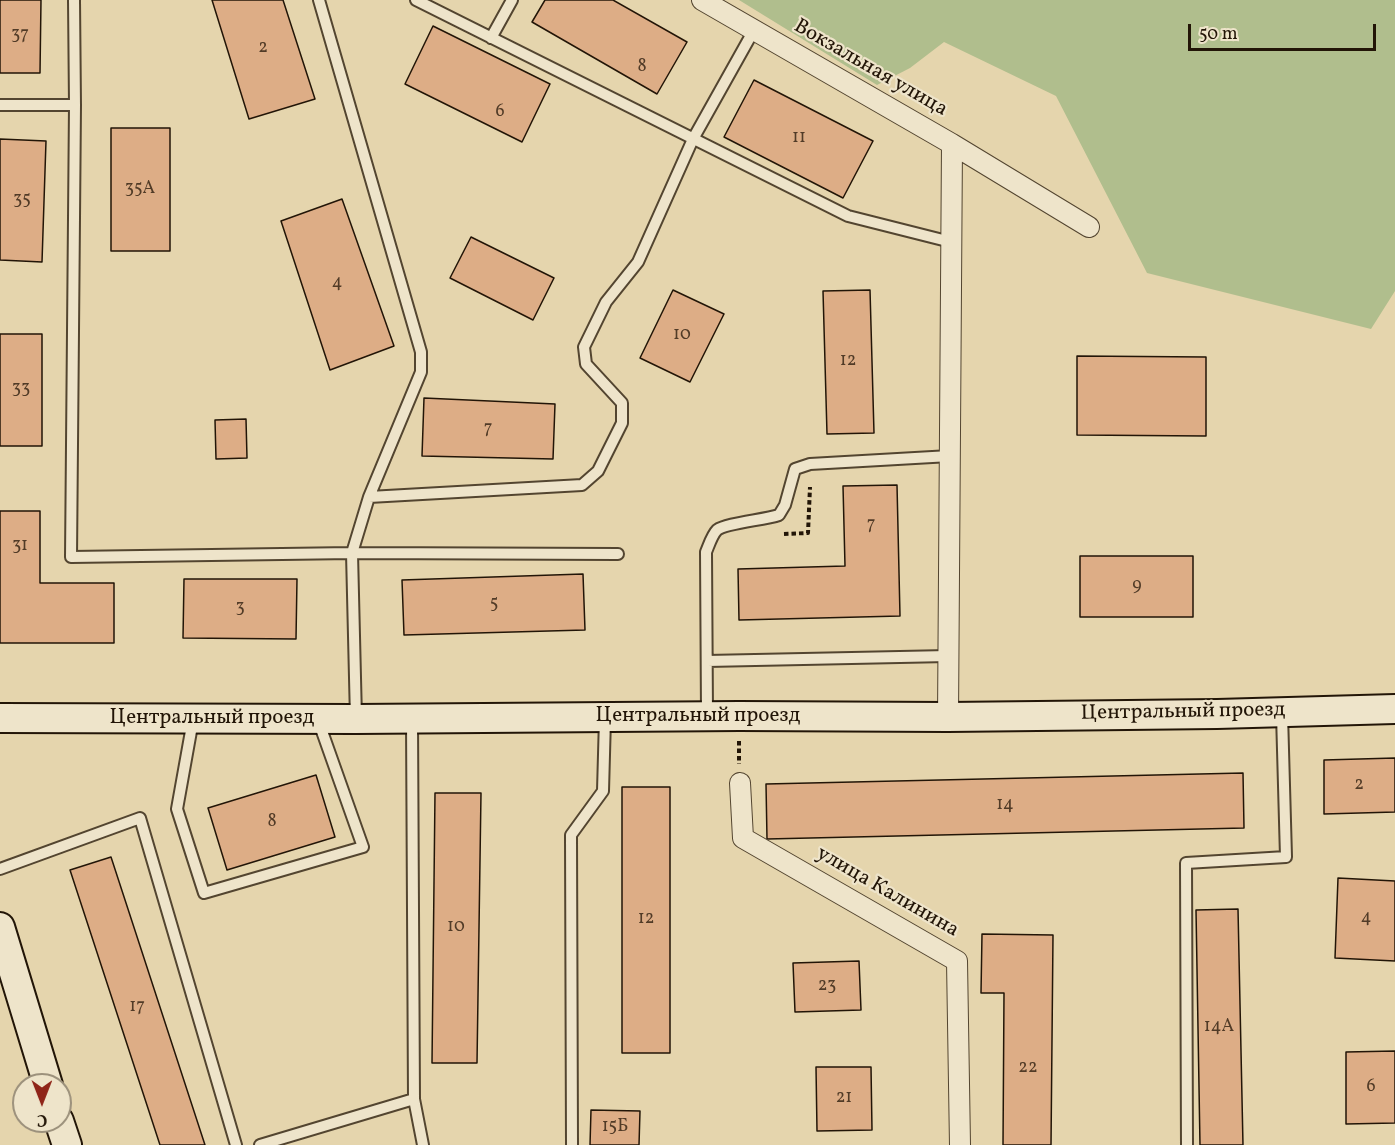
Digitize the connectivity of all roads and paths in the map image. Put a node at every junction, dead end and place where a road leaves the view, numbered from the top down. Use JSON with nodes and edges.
{"nodes":[{"id":1,"x":74,"y":0,"type":"edge"},
{"id":2,"x":319,"y":0,"type":"edge"},
{"id":3,"x":416,"y":0,"type":"edge"},
{"id":4,"x":512,"y":0,"type":"edge"},
{"id":5,"x":702,"y":0,"type":"edge"},
{"id":6,"x":754,"y":30,"type":"junction"},
{"id":7,"x":491,"y":38,"type":"junction"},
{"id":8,"x":0,"y":105,"type":"edge"},
{"id":9,"x":75,"y":105,"type":"junction"},
{"id":10,"x":693,"y":139,"type":"junction"},
{"id":11,"x":952,"y":144,"type":"junction"},
{"id":12,"x":1089,"y":226,"type":"dead end"},
{"id":13,"x":951,"y":242,"type":"junction"},
{"id":14,"x":950,"y":456,"type":"junction"},
{"id":15,"x":815,"y":479,"type":"dead end"},
{"id":16,"x":369,"y":497,"type":"junction"},
{"id":17,"x":778,"y":534,"type":"dead end"},
{"id":18,"x":352,"y":554,"type":"junction"},
{"id":19,"x":618,"y":554,"type":"dead end"},
{"id":20,"x":948,"y":656,"type":"junction"},
{"id":21,"x":707,"y":661,"type":"junction"},
{"id":22,"x":1395,"y":709,"type":"edge"},
{"id":23,"x":1282,"y":711,"type":"junction"},
{"id":24,"x":707,"y":716,"type":"junction"},
{"id":25,"x":948,"y":717,"type":"junction"},
{"id":26,"x":0,"y":718,"type":"edge"},
{"id":27,"x":605,"y":718,"type":"junction"},
{"id":28,"x":193,"y":719,"type":"junction"},
{"id":29,"x":318,"y":719,"type":"junction"},
{"id":30,"x":356,"y":719,"type":"junction"},
{"id":31,"x":412,"y":719,"type":"junction"},
{"id":32,"x":740,"y":783,"type":"dead end"},
{"id":33,"x":0,"y":869,"type":"edge"},
{"id":34,"x":0,"y":927,"type":"edge"},
{"id":35,"x":44,"y":1073,"type":"edge"},
{"id":36,"x":414,"y":1099,"type":"junction"},
{"id":37,"x":236,"y":1145,"type":"edge"},
{"id":38,"x":260,"y":1145,"type":"edge"},
{"id":39,"x":423,"y":1145,"type":"edge"},
{"id":40,"x":572,"y":1145,"type":"edge"},
{"id":41,"x":960,"y":1145,"type":"edge"},
{"id":42,"x":1187,"y":1145,"type":"edge"}],
"edges":[{"from":1,"to":9,"type":"lane"},
{"from":2,"to":16,"type":"lane"},
{"from":3,"to":7,"type":"lane"},
{"from":4,"to":7,"type":"lane"},
{"from":5,"to":6,"type":"street","name":"Вокзальная улица"},
{"from":6,"to":10,"type":"lane"},
{"from":6,"to":11,"type":"street","name":"Вокзальная улица"},
{"from":7,"to":10,"type":"lane"},
{"from":8,"to":9,"type":"lane"},
{"from":9,"to":18,"type":"lane"},
{"from":10,"to":13,"type":"lane"},
{"from":10,"to":16,"type":"lane"},
{"from":11,"to":12,"type":"street","name":"Вокзальная улица"},
{"from":11,"to":13,"type":"street"},
{"from":13,"to":14,"type":"street"},
{"from":14,"to":20,"type":"street"},
{"from":14,"to":21,"type":"lane"},
{"from":15,"to":17,"type":"path"},
{"from":16,"to":18,"type":"lane"},
{"from":18,"to":19,"type":"lane"},
{"from":18,"to":30,"type":"lane"},
{"from":20,"to":21,"type":"lane"},
{"from":20,"to":25,"type":"street"},
{"from":21,"to":24,"type":"lane"},
{"from":22,"to":23,"type":"main road","name":"Центральный проезд"},
{"from":23,"to":25,"type":"main road","name":"Центральный проезд"},
{"from":23,"to":42,"type":"lane"},
{"from":24,"to":25,"type":"main road","name":"Центральный проезд"},
{"from":24,"to":27,"type":"main road","name":"Центральный проезд"},
{"from":26,"to":28,"type":"main road","name":"Центральный проезд"},
{"from":27,"to":31,"type":"main road","name":"Центральный проезд"},
{"from":27,"to":40,"type":"lane"},
{"from":28,"to":29,"type":"main road","name":"Центральный проезд"},
{"from":28,"to":29,"type":"lane"},
{"from":29,"to":30,"type":"main road","name":"Центральный проезд"},
{"from":30,"to":31,"type":"main road","name":"Центральный проезд"},
{"from":31,"to":36,"type":"lane"},
{"from":32,"to":41,"type":"street","name":"улица Калинина"},
{"from":33,"to":37,"type":"lane"},
{"from":34,"to":35,"type":"main road"},
{"from":36,"to":38,"type":"lane"},
{"from":36,"to":39,"type":"lane"}]}
